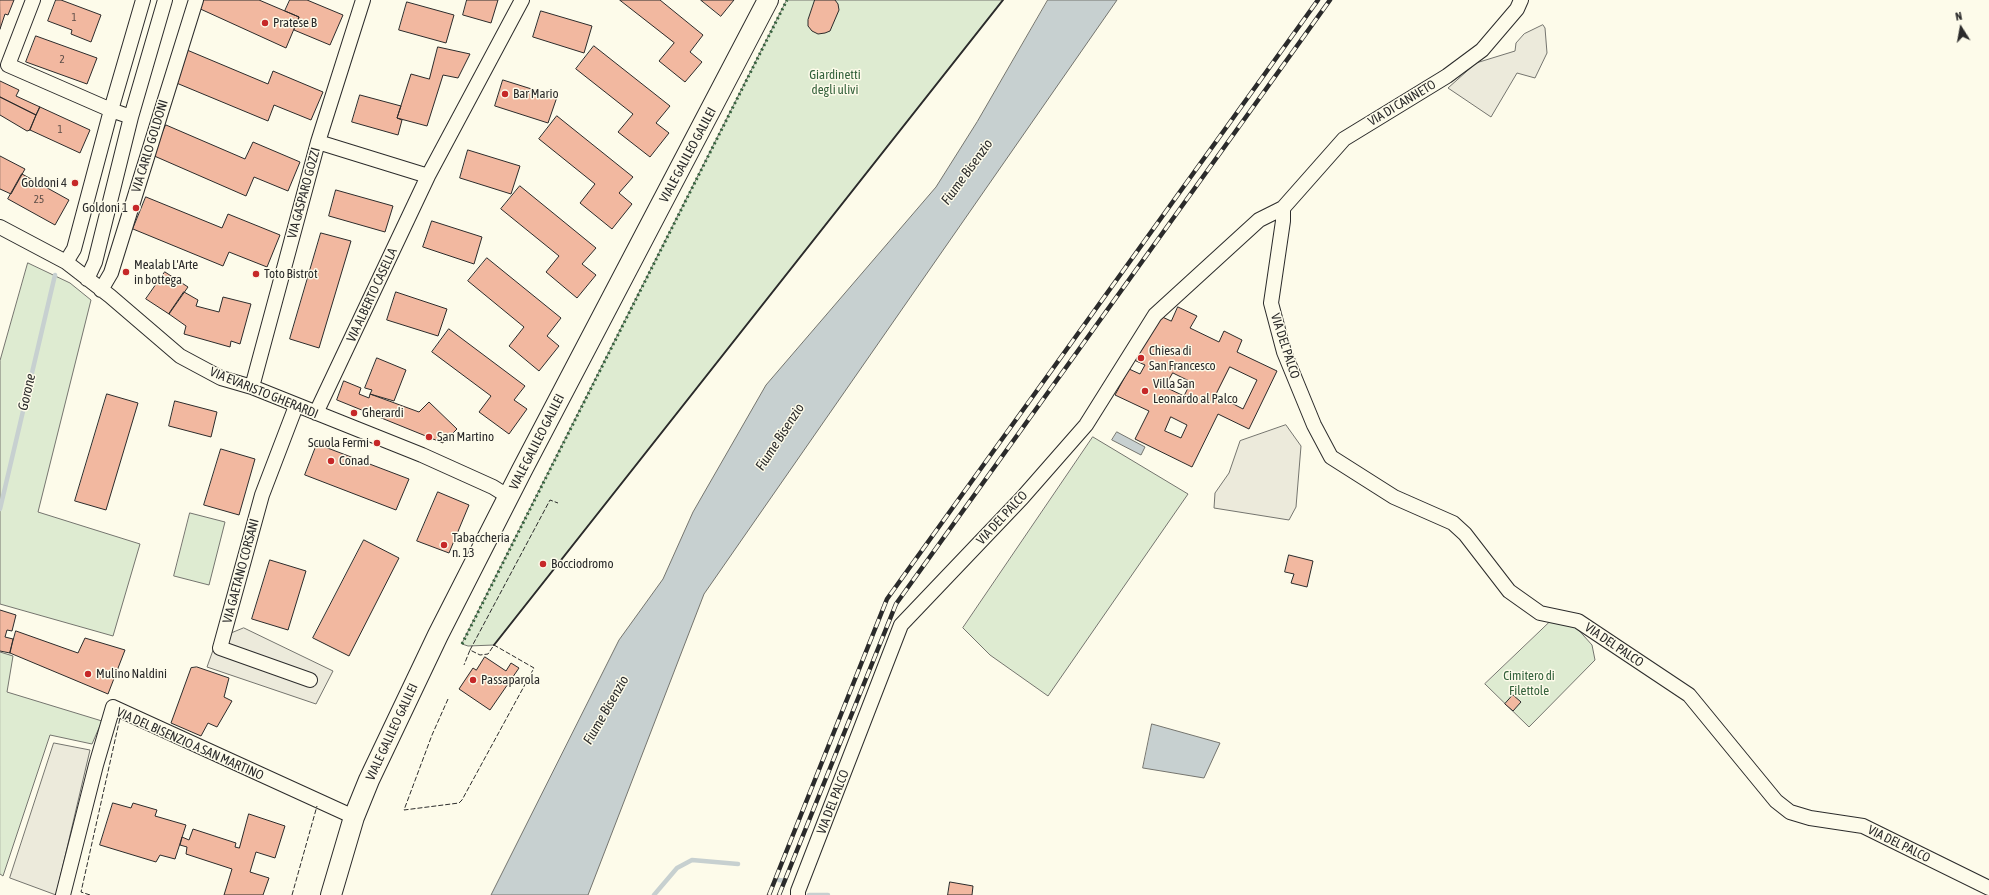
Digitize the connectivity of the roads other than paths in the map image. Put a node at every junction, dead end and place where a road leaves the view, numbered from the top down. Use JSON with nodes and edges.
{"nodes":[{"id":1,"x":33,"y":0,"type":"edge"},
{"id":2,"x":143,"y":0,"type":"edge"},
{"id":3,"x":165,"y":0,"type":"edge"},
{"id":4,"x":196,"y":0,"type":"edge"},
{"id":5,"x":363,"y":0,"type":"edge"},
{"id":6,"x":522,"y":0,"type":"edge"},
{"id":7,"x":768,"y":0,"type":"edge"},
{"id":8,"x":1521,"y":0,"type":"edge"},
{"id":9,"x":111,"y":110,"type":"junction"},
{"id":10,"x":132,"y":117,"type":"junction"},
{"id":11,"x":318,"y":142,"type":"junction"},
{"id":12,"x":428,"y":176,"type":"junction"},
{"id":13,"x":1283,"y":208,"type":"junction"},
{"id":14,"x":0,"y":227,"type":"edge"},
{"id":15,"x":66,"y":262,"type":"junction"},
{"id":16,"x":87,"y":279,"type":"junction"},
{"id":17,"x":101,"y":290,"type":"junction"},
{"id":18,"x":252,"y":387,"type":"junction"},
{"id":19,"x":296,"y":406,"type":"junction"},
{"id":20,"x":316,"y":413,"type":"junction"},
{"id":21,"x":509,"y":497,"type":"junction"},
{"id":22,"x":310,"y":680,"type":"dead end"},
{"id":23,"x":354,"y":817,"type":"junction"},
{"id":24,"x":1989,"y":888,"type":"edge"},
{"id":25,"x":63,"y":895,"type":"edge"},
{"id":26,"x":331,"y":895,"type":"edge"},
{"id":27,"x":798,"y":895,"type":"edge"}],
"edges":[{"from":1,"to":9,"type":"street","name":"VIA CARLO GOLDONI"},
{"from":2,"to":9,"type":"street"},
{"from":3,"to":10,"type":"street","name":"VIA CARLO GOLDONI"},
{"from":4,"to":17,"type":"street","name":"VIA CARLO GOLDONI"},
{"from":5,"to":11,"type":"street","name":"VIA GASPARO GOZZI"},
{"from":6,"to":12,"type":"street","name":"VIA ALBERTO CASELLA"},
{"from":7,"to":21,"type":"main road","name":"VIALE GALILEO GALILEI"},
{"from":8,"to":13,"type":"street","name":"VIA DI CANNETO"},
{"from":9,"to":10,"type":"street","name":"VIA CARLO GOLDONI"},
{"from":9,"to":15,"type":"street"},
{"from":10,"to":16,"type":"street","name":"VIA CARLO GOLDONI"},
{"from":11,"to":12,"type":"street"},
{"from":11,"to":18,"type":"street","name":"VIA GASPARO GOZZI"},
{"from":12,"to":20,"type":"street","name":"VIA ALBERTO CASELLA"},
{"from":13,"to":24,"type":"street","name":"VIA DEL PALCO"},
{"from":13,"to":27,"type":"street","name":"VIA DEL PALCO"},
{"from":14,"to":15,"type":"street","name":"VIA EVARISTO GHERARDI"},
{"from":15,"to":16,"type":"street","name":"VIA EVARISTO GHERARDI"},
{"from":16,"to":17,"type":"street","name":"VIA EVARISTO GHERARDI"},
{"from":17,"to":18,"type":"street","name":"VIA EVARISTO GHERARDI"},
{"from":18,"to":19,"type":"street","name":"VIA EVARISTO GHERARDI"},
{"from":19,"to":20,"type":"street","name":"VIA EVARISTO GHERARDI"},
{"from":19,"to":22,"type":"street","name":"VIA GAETANO CORSANI"},
{"from":20,"to":21,"type":"street","name":"VIA EVARISTO GHERARDI"},
{"from":21,"to":23,"type":"main road","name":"VIALE GALILEO GALILEI"},
{"from":23,"to":25,"type":"street","name":"VIA DEL BISENZIO A SAN MARTINO"},
{"from":23,"to":26,"type":"main road","name":"VIALE GALILEO GALILEI"}]}
